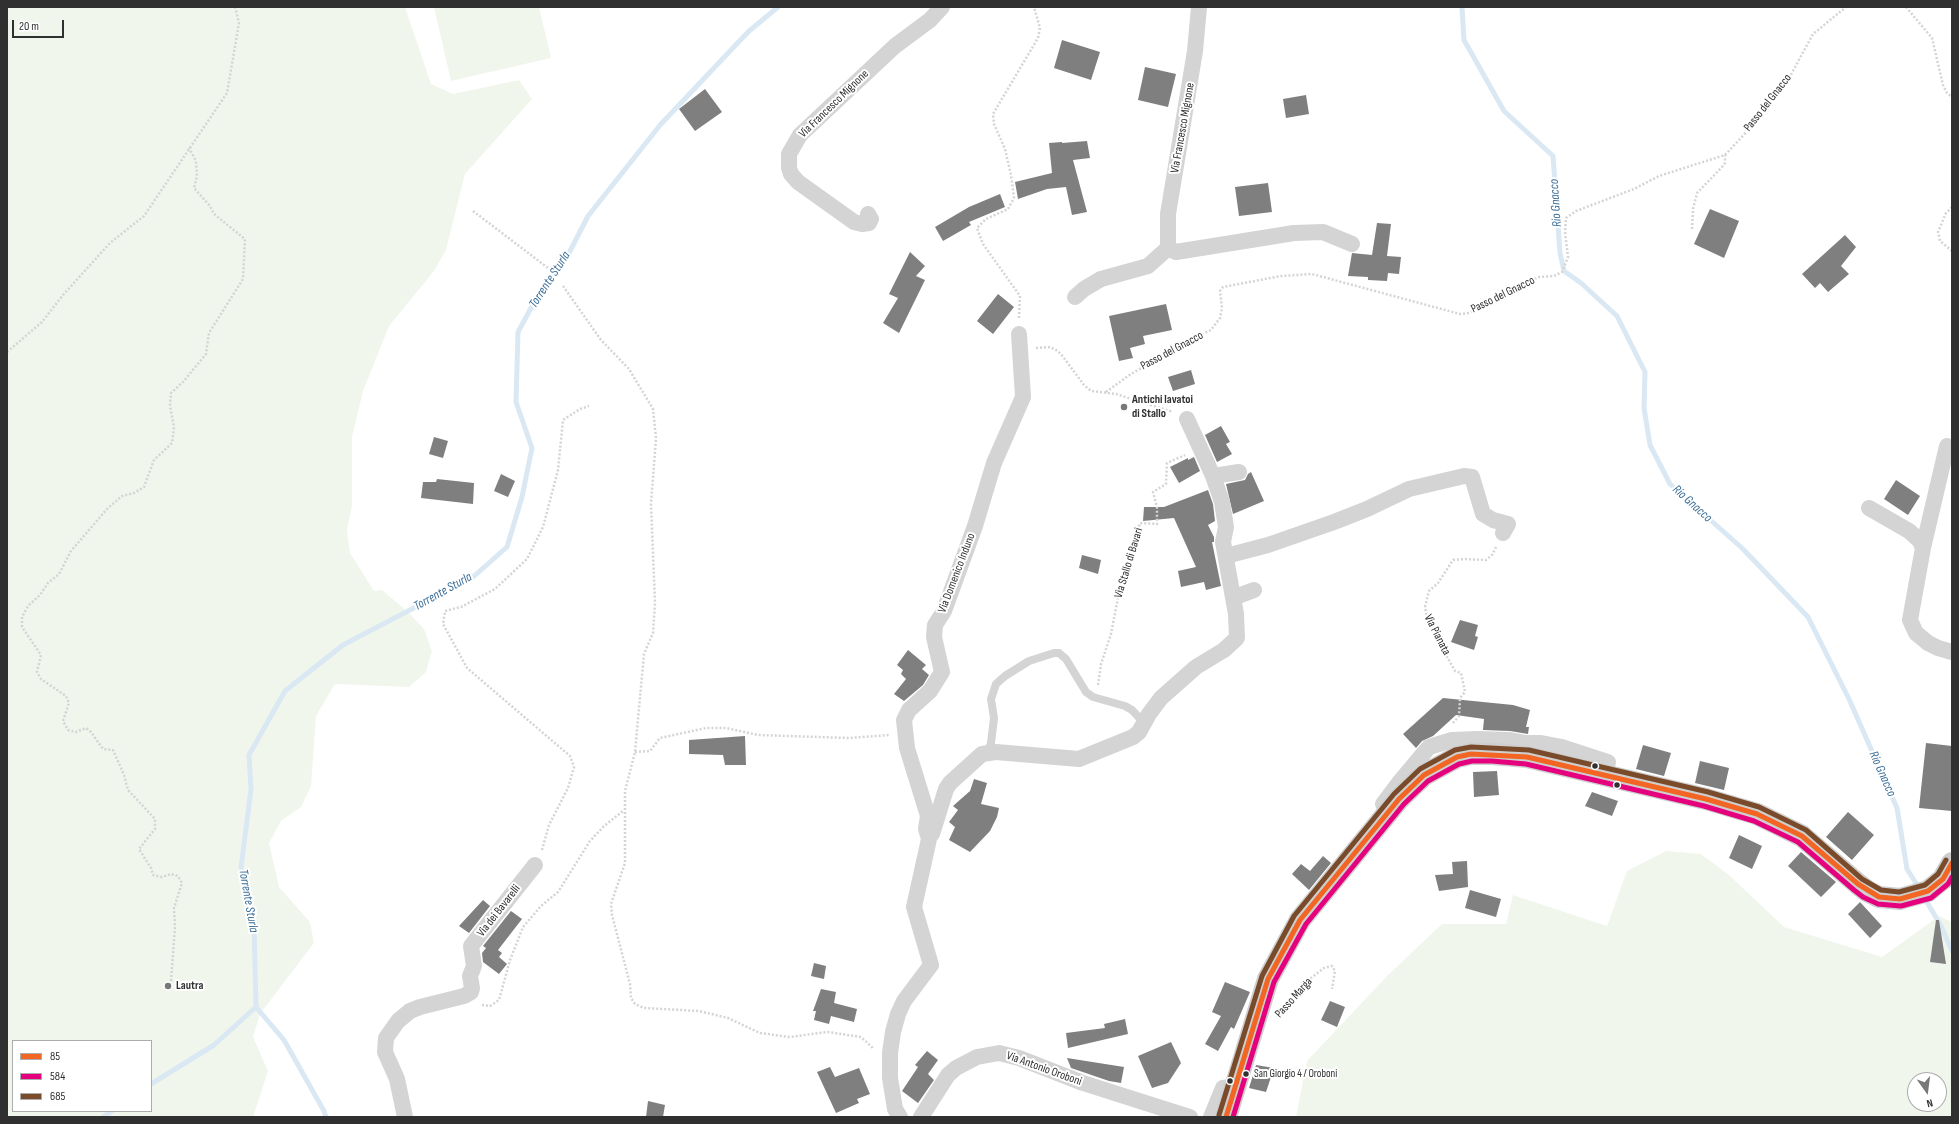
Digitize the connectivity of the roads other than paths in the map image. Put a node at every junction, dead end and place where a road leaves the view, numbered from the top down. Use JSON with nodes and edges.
{"nodes":[{"id":1,"x":942,"y":7,"type":"edge"},
{"id":2,"x":1199,"y":7,"type":"edge"},
{"id":3,"x":868,"y":214,"type":"dead end"},
{"id":4,"x":1352,"y":244,"type":"dead end"},
{"id":5,"x":1168,"y":248,"type":"junction"},
{"id":6,"x":1075,"y":297,"type":"dead end"},
{"id":7,"x":1020,"y":342,"type":"road end"},
{"id":8,"x":1187,"y":419,"type":"road end"},
{"id":9,"x":1947,"y":446,"type":"dead end"},
{"id":10,"x":1238,"y":472,"type":"dead end"},
{"id":11,"x":1213,"y":476,"type":"junction"},
{"id":12,"x":1869,"y":508,"type":"dead end"},
{"id":13,"x":1504,"y":533,"type":"road end"},
{"id":14,"x":1923,"y":548,"type":"junction"},
{"id":15,"x":1226,"y":556,"type":"junction"},
{"id":16,"x":1254,"y":590,"type":"dead end"},
{"id":17,"x":1234,"y":600,"type":"junction"},
{"id":18,"x":1952,"y":652,"type":"edge"},
{"id":19,"x":1145,"y":724,"type":"junction"},
{"id":20,"x":988,"y":752,"type":"junction"},
{"id":21,"x":1605,"y":775,"type":"junction"},
{"id":22,"x":929,"y":839,"type":"junction"},
{"id":23,"x":1354,"y":854,"type":"junction"},
{"id":24,"x":535,"y":865,"type":"road end"},
{"id":25,"x":1937,"y":882,"type":"edge"},
{"id":26,"x":1236,"y":1086,"type":"junction"},
{"id":27,"x":406,"y":1117,"type":"edge"},
{"id":28,"x":900,"y":1117,"type":"edge"},
{"id":29,"x":921,"y":1117,"type":"edge"},
{"id":30,"x":1190,"y":1117,"type":"edge"},
{"id":31,"x":1211,"y":1117,"type":"edge"},
{"id":32,"x":1226,"y":1117,"type":"edge"}],
"edges":[{"from":1,"to":3,"type":"street","name":"Via Francesco Mignone"},
{"from":2,"to":5,"type":"street","name":"Via Francesco Mignone"},
{"from":4,"to":5,"type":"street"},
{"from":5,"to":6,"type":"street"},
{"from":7,"to":22,"type":"street","name":"Via Domenico Induno"},
{"from":8,"to":11,"type":"street"},
{"from":9,"to":14,"type":"street"},
{"from":10,"to":11,"type":"street"},
{"from":11,"to":15,"type":"street"},
{"from":12,"to":14,"type":"street"},
{"from":13,"to":15,"type":"street"},
{"from":14,"to":18,"type":"street"},
{"from":15,"to":17,"type":"street"},
{"from":16,"to":17,"type":"street"},
{"from":17,"to":19,"type":"street"},
{"from":19,"to":20,"type":"street"},
{"from":19,"to":20,"type":"lane"},
{"from":20,"to":22,"type":"street"},
{"from":21,"to":23,"type":"street"},
{"from":21,"to":23,"type":"street"},
{"from":21,"to":25,"type":"street"},
{"from":22,"to":28,"type":"street","name":"Via Domenico Induno"},
{"from":23,"to":26,"type":"street"},
{"from":24,"to":27,"type":"street","name":"Via dei Bavarelli"},
{"from":26,"to":31,"type":"street"},
{"from":26,"to":32,"type":"street"},
{"from":29,"to":30,"type":"street","name":"Via Antonio Oroboni"}]}
